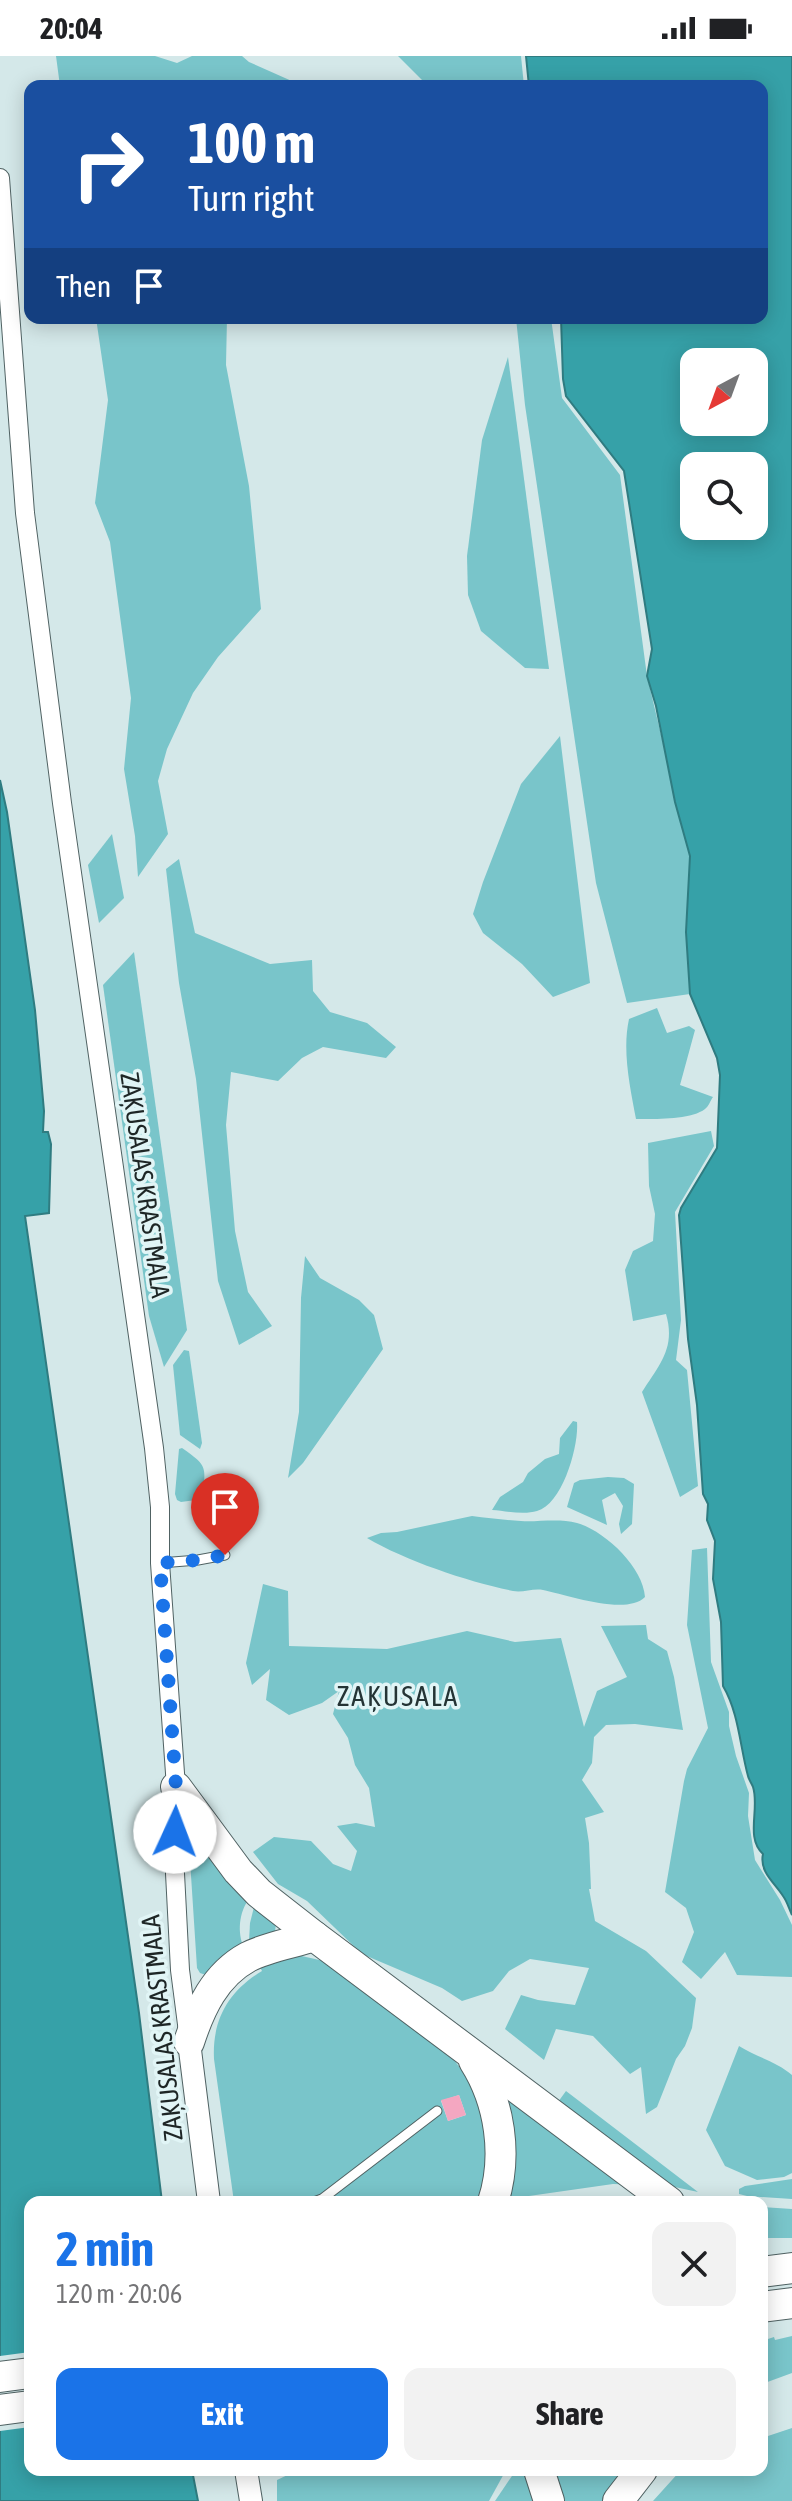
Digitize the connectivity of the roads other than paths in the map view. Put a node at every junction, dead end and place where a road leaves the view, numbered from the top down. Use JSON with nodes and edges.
{"nodes":[{"id":1,"x":0,"y":178,"type":"edge"},
{"id":2,"x":225,"y":1555,"type":"dead end"},
{"id":3,"x":160,"y":1563,"type":"junction"},
{"id":4,"x":176,"y":1787,"type":"junction"},
{"id":5,"x":314,"y":1936,"type":"junction"},
{"id":6,"x":189,"y":2042,"type":"junction"},
{"id":7,"x":468,"y":2052,"type":"junction"},
{"id":8,"x":437,"y":2111,"type":"dead end"},
{"id":9,"x":208,"y":2196,"type":"edge"},
{"id":10,"x":326,"y":2196,"type":"edge"},
{"id":11,"x":495,"y":2196,"type":"edge"},
{"id":12,"x":661,"y":2196,"type":"edge"},
{"id":13,"x":792,"y":2268,"type":"edge"},
{"id":14,"x":768,"y":2271,"type":"edge"},
{"id":15,"x":24,"y":2374,"type":"edge"},
{"id":16,"x":0,"y":2377,"type":"edge"},
{"id":17,"x":24,"y":2407,"type":"edge"},
{"id":18,"x":0,"y":2410,"type":"edge"},
{"id":19,"x":247,"y":2476,"type":"edge"},
{"id":20,"x":541,"y":2476,"type":"edge"},
{"id":21,"x":637,"y":2476,"type":"edge"},
{"id":22,"x":251,"y":2501,"type":"edge"},
{"id":23,"x":549,"y":2501,"type":"edge"},
{"id":24,"x":618,"y":2501,"type":"edge"}],
"edges":[{"from":1,"to":3,"type":"street","name":"ZAĶUSALAS KRASTMALA"},
{"from":2,"to":3,"type":"lane"},
{"from":3,"to":4,"type":"street","name":"ZAĶUSALAS KRASTMALA"},
{"from":4,"to":5,"type":"highway"},
{"from":4,"to":6,"type":"street","name":"ZAĶUSALAS KRASTMALA"},
{"from":5,"to":6,"type":"highway"},
{"from":5,"to":7,"type":"highway"},
{"from":6,"to":9,"type":"street","name":"ZAĶUSALAS KRASTMALA"},
{"from":7,"to":11,"type":"highway"},
{"from":7,"to":12,"type":"highway"},
{"from":8,"to":10,"type":"lane"},
{"from":13,"to":14,"type":"highway"},
{"from":15,"to":16,"type":"highway"},
{"from":17,"to":18,"type":"highway"},
{"from":19,"to":22,"type":"street"},
{"from":20,"to":23,"type":"highway"},
{"from":21,"to":24,"type":"highway"}]}
